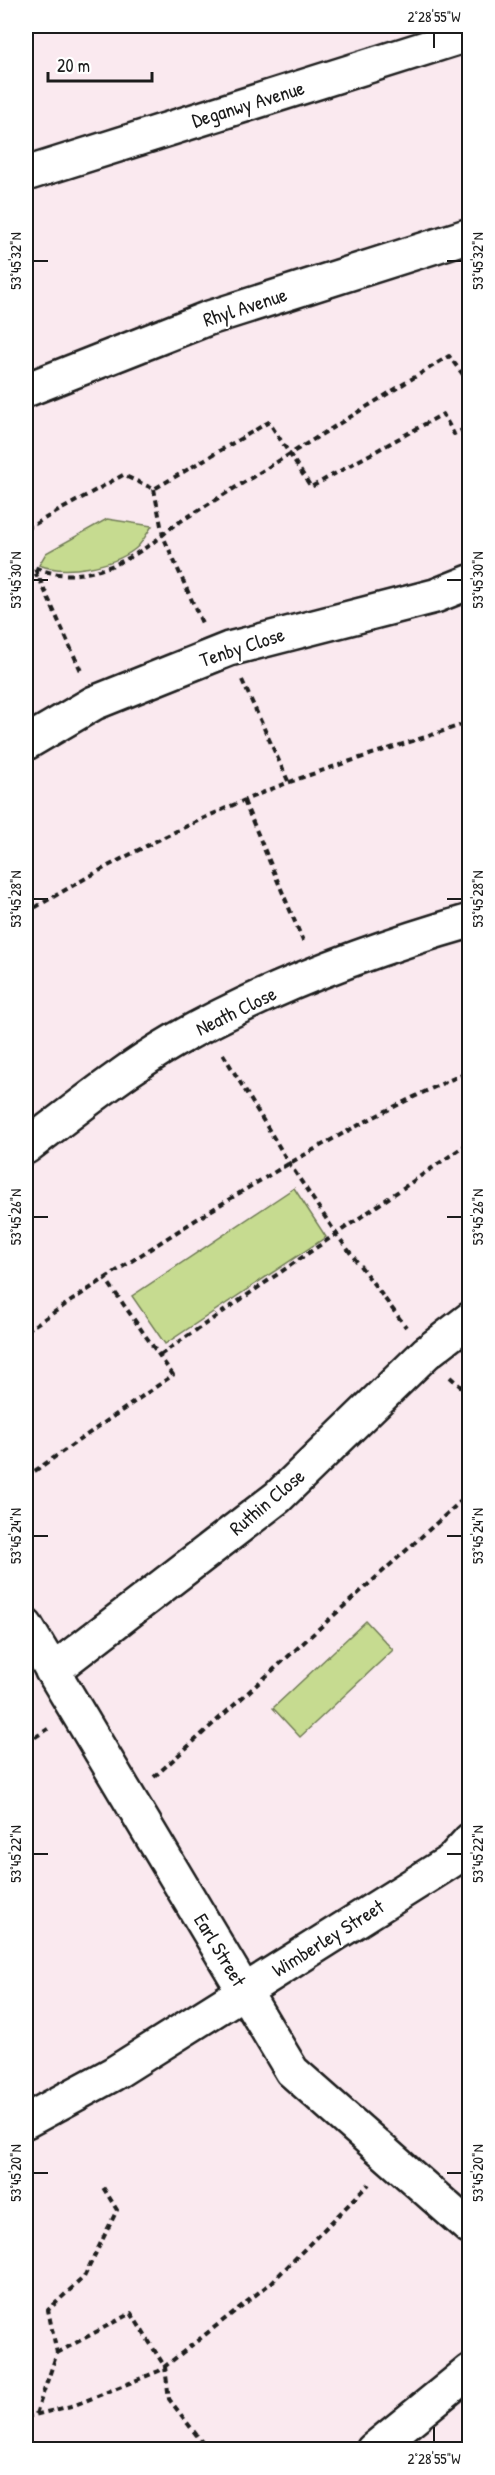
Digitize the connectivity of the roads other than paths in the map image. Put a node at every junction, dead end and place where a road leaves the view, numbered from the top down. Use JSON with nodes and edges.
{"nodes":[{"id":1,"x":470,"y":34,"type":"edge"},
{"id":2,"x":26,"y":174,"type":"edge"},
{"id":3,"x":470,"y":235,"type":"edge"},
{"id":4,"x":26,"y":390,"type":"edge"},
{"id":5,"x":470,"y":582,"type":"edge"},
{"id":6,"x":26,"y":743,"type":"edge"},
{"id":7,"x":470,"y":921,"type":"edge"},
{"id":8,"x":26,"y":1147,"type":"edge"},
{"id":9,"x":470,"y":1319,"type":"edge"},
{"id":10,"x":26,"y":1626,"type":"edge"},
{"id":11,"x":52,"y":1671,"type":"junction"},
{"id":12,"x":463,"y":1860,"type":"edge"},
{"id":13,"x":243,"y":1990,"type":"junction"},
{"id":14,"x":26,"y":2121,"type":"edge"},
{"id":15,"x":470,"y":2228,"type":"edge"},
{"id":16,"x":470,"y":2371,"type":"edge"},
{"id":17,"x":373,"y":2450,"type":"edge"}],
"edges":[{"from":1,"to":2,"type":"street","name":"Deganwy Avenue"},
{"from":3,"to":4,"type":"street","name":"Rhyl Avenue"},
{"from":5,"to":6,"type":"street","name":"Tenby Close"},
{"from":7,"to":8,"type":"street","name":"Neath Close"},
{"from":9,"to":11,"type":"street","name":"Ruthin Close"},
{"from":10,"to":11,"type":"street","name":"Earl Street"},
{"from":11,"to":13,"type":"street","name":"Earl Street"},
{"from":12,"to":13,"type":"street","name":"Wimberley Street"},
{"from":13,"to":14,"type":"street","name":"Wimberley Street"},
{"from":13,"to":15,"type":"street","name":"Earl Street"},
{"from":16,"to":17,"type":"street"}]}
